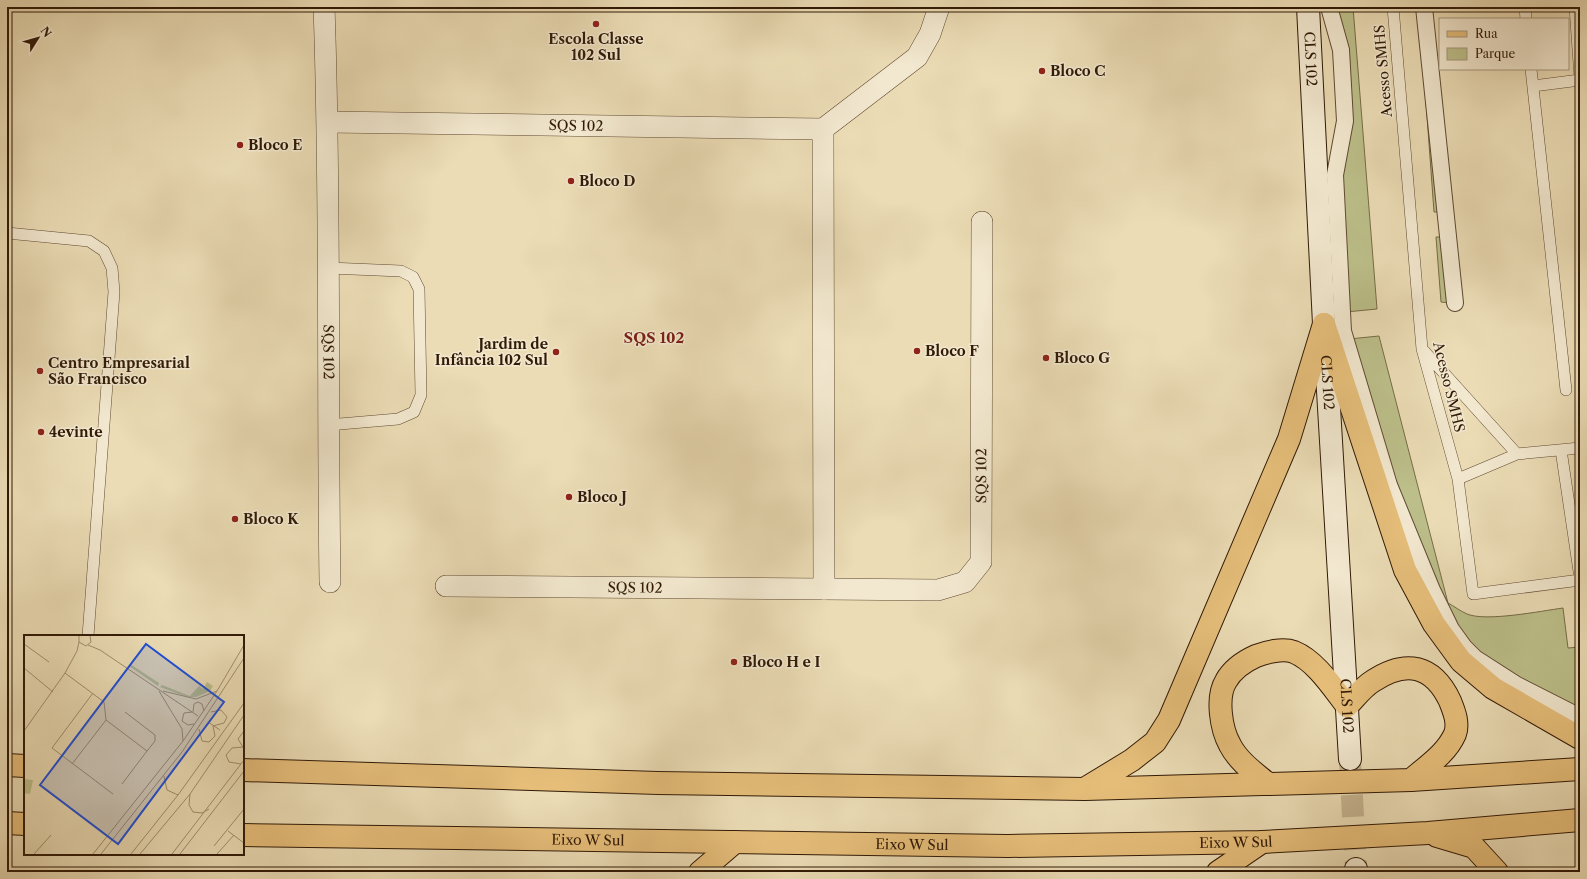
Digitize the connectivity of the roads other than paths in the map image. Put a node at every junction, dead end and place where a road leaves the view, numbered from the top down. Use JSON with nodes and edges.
{"nodes":[{"id":1,"x":324,"y":7,"type":"edge"},
{"id":2,"x":939,"y":7,"type":"edge"},
{"id":3,"x":1308,"y":7,"type":"edge"},
{"id":4,"x":1329,"y":7,"type":"edge"},
{"id":5,"x":1393,"y":7,"type":"edge"},
{"id":6,"x":1424,"y":7,"type":"edge"},
{"id":7,"x":1524,"y":7,"type":"edge"},
{"id":8,"x":1575,"y":7,"type":"edge"},
{"id":9,"x":1526,"y":18,"type":"edge"},
{"id":10,"x":1531,"y":70,"type":"edge"},
{"id":11,"x":1580,"y":77,"type":"edge"},
{"id":12,"x":1580,"y":80,"type":"edge"},
{"id":13,"x":1533,"y":86,"type":"junction"},
{"id":14,"x":328,"y":122,"type":"junction"},
{"id":15,"x":823,"y":130,"type":"junction"},
{"id":16,"x":982,"y":222,"type":"dead end"},
{"id":17,"x":7,"y":233,"type":"edge"},
{"id":18,"x":329,"y":268,"type":"junction"},
{"id":19,"x":1455,"y":303,"type":"dead end"},
{"id":20,"x":1324,"y":324,"type":"junction"},
{"id":21,"x":1422,"y":349,"type":"junction"},
{"id":22,"x":1566,"y":390,"type":"dead end"},
{"id":23,"x":328,"y":425,"type":"junction"},
{"id":24,"x":1580,"y":448,"type":"edge"},
{"id":25,"x":1561,"y":450,"type":"junction"},
{"id":26,"x":1517,"y":454,"type":"junction"},
{"id":27,"x":1458,"y":479,"type":"junction"},
{"id":28,"x":1580,"y":579,"type":"edge"},
{"id":29,"x":330,"y":582,"type":"dead end"},
{"id":30,"x":446,"y":586,"type":"dead end"},
{"id":31,"x":824,"y":589,"type":"junction"},
{"id":32,"x":88,"y":635,"type":"edge"},
{"id":33,"x":1346,"y":706,"type":"junction"},
{"id":34,"x":1580,"y":718,"type":"edge"},
{"id":35,"x":1580,"y":738,"type":"edge"},
{"id":36,"x":1350,"y":759,"type":"tunnel mouth"},
{"id":37,"x":7,"y":765,"type":"edge"},
{"id":38,"x":24,"y":766,"type":"edge"},
{"id":39,"x":1580,"y":769,"type":"edge"},
{"id":40,"x":244,"y":770,"type":"edge"},
{"id":41,"x":1411,"y":780,"type":"junction"},
{"id":42,"x":1268,"y":784,"type":"junction"},
{"id":43,"x":1085,"y":789,"type":"junction"},
{"id":44,"x":1580,"y":820,"type":"edge"},
{"id":45,"x":7,"y":823,"type":"edge"},
{"id":46,"x":24,"y":824,"type":"edge"},
{"id":47,"x":1428,"y":833,"type":"junction"},
{"id":48,"x":244,"y":835,"type":"edge"},
{"id":49,"x":735,"y":842,"type":"junction"},
{"id":50,"x":1262,"y":842,"type":"junction"},
{"id":51,"x":700,"y":872,"type":"edge"},
{"id":52,"x":1218,"y":872,"type":"edge"},
{"id":53,"x":1497,"y":872,"type":"edge"}],
"edges":[{"from":1,"to":14,"type":"street","name":"SQS 102"},
{"from":2,"to":15,"type":"street"},
{"from":3,"to":20,"type":"main road","name":"CLS 102"},
{"from":4,"to":34,"type":"street"},
{"from":5,"to":21,"type":"lane","name":"Acesso SMHS"},
{"from":6,"to":19,"type":"street"},
{"from":7,"to":9,"type":"lane"},
{"from":8,"to":11,"type":"lane"},
{"from":10,"to":13,"type":"lane"},
{"from":12,"to":13,"type":"lane"},
{"from":13,"to":22,"type":"lane"},
{"from":14,"to":15,"type":"street","name":"SQS 102"},
{"from":14,"to":18,"type":"street","name":"SQS 102"},
{"from":15,"to":31,"type":"street"},
{"from":16,"to":31,"type":"street","name":"SQS 102"},
{"from":17,"to":32,"type":"lane"},
{"from":18,"to":23,"type":"street","name":"SQS 102"},
{"from":18,"to":23,"type":"lane"},
{"from":20,"to":33,"type":"main road","name":"CLS 102"},
{"from":20,"to":35,"type":"main road"},
{"from":20,"to":43,"type":"main road"},
{"from":21,"to":26,"type":"lane"},
{"from":21,"to":27,"type":"lane","name":"Acesso SMHS"},
{"from":23,"to":29,"type":"street","name":"SQS 102"},
{"from":24,"to":25,"type":"lane"},
{"from":25,"to":26,"type":"lane"},
{"from":25,"to":28,"type":"lane"},
{"from":26,"to":27,"type":"lane"},
{"from":27,"to":28,"type":"lane","name":"Acesso SMHS"},
{"from":30,"to":31,"type":"street","name":"SQS 102"},
{"from":33,"to":36,"type":"main road","name":"CLS 102"},
{"from":33,"to":41,"type":"main road"},
{"from":33,"to":42,"type":"main road"},
{"from":37,"to":38,"type":"main road"},
{"from":39,"to":41,"type":"main road"},
{"from":40,"to":43,"type":"main road"},
{"from":41,"to":42,"type":"main road"},
{"from":42,"to":43,"type":"main road"},
{"from":44,"to":47,"type":"main road","name":"Eixo W Sul"},
{"from":45,"to":46,"type":"main road"},
{"from":47,"to":50,"type":"main road","name":"Eixo W Sul"},
{"from":47,"to":53,"type":"main road"},
{"from":48,"to":49,"type":"main road","name":"Eixo W Sul"},
{"from":49,"to":50,"type":"main road","name":"Eixo W Sul"},
{"from":49,"to":51,"type":"main road"},
{"from":50,"to":52,"type":"main road"}]}
